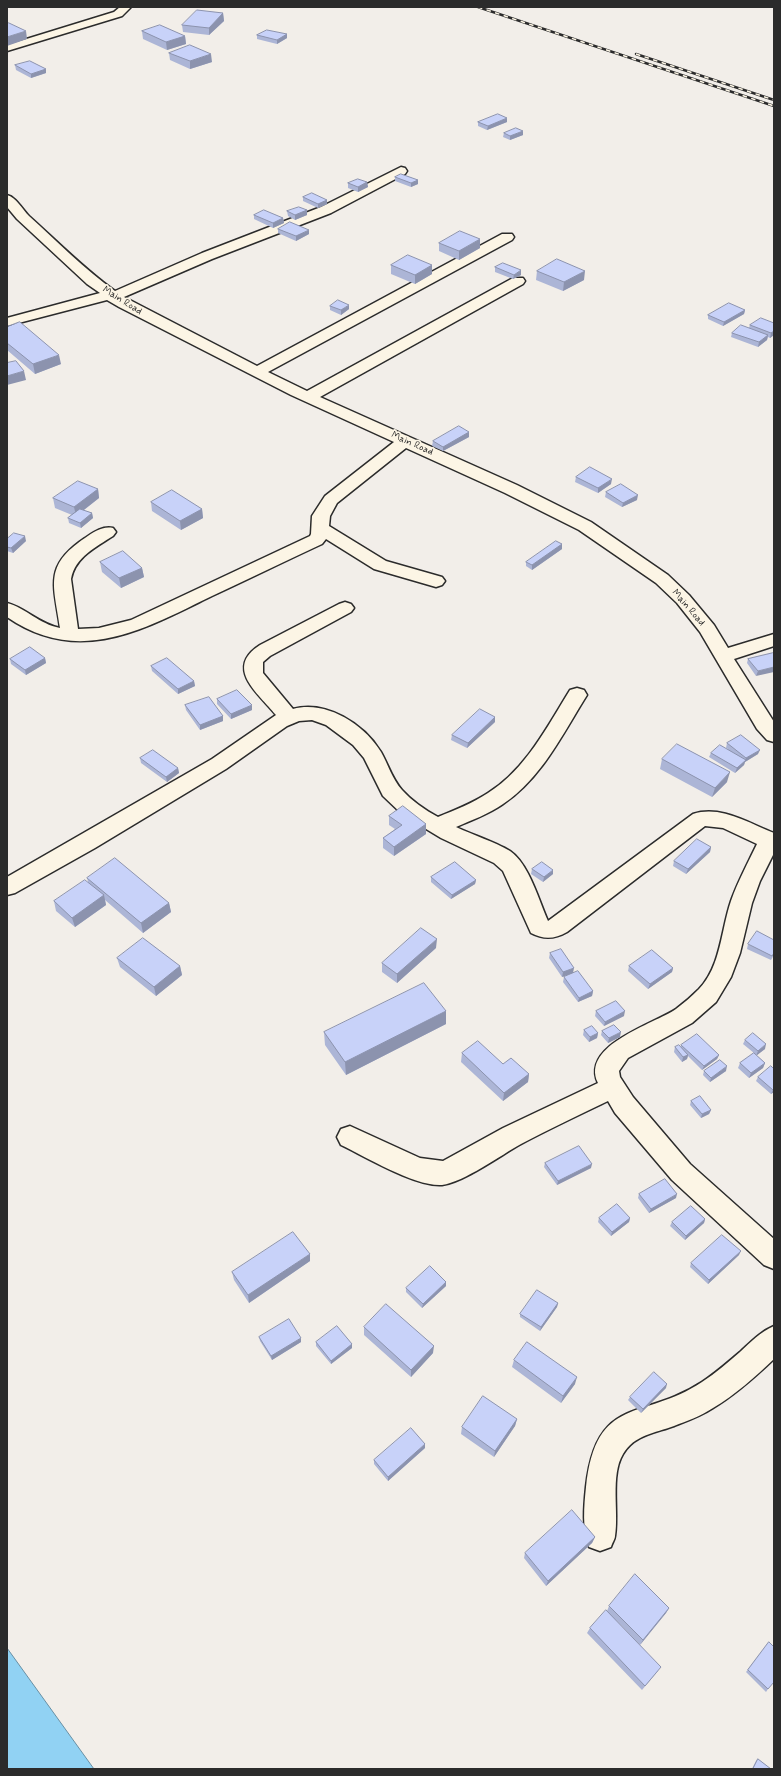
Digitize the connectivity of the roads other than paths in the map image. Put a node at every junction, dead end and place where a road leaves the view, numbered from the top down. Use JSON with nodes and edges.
{"nodes":[{"id":1,"x":126,"y":7,"type":"edge"},
{"id":2,"x":7,"y":48,"type":"edge"},
{"id":3,"x":401,"y":171,"type":"dead end"},
{"id":4,"x":7,"y":199,"type":"edge"},
{"id":5,"x":507,"y":237,"type":"dead end"},
{"id":6,"x":518,"y":281,"type":"dead end"},
{"id":7,"x":111,"y":296,"type":"junction"},
{"id":8,"x":7,"y":322,"type":"edge"},
{"id":9,"x":257,"y":372,"type":"junction"},
{"id":10,"x":308,"y":397,"type":"junction"},
{"id":11,"x":405,"y":441,"type":"junction"},
{"id":12,"x":321,"y":528,"type":"junction"},
{"id":13,"x":107,"y":532,"type":"dead end"},
{"id":14,"x":436,"y":582,"type":"dead end"},
{"id":15,"x":345,"y":608,"type":"dead end"},
{"id":16,"x":7,"y":609,"type":"edge"},
{"id":17,"x":70,"y":635,"type":"junction"},
{"id":18,"x":774,"y":640,"type":"edge"},
{"id":19,"x":723,"y":656,"type":"junction"},
{"id":20,"x":577,"y":695,"type":"dead end"},
{"id":21,"x":289,"y":718,"type":"junction"},
{"id":22,"x":774,"y":736,"type":"edge"},
{"id":23,"x":439,"y":826,"type":"junction"},
{"id":24,"x":772,"y":841,"type":"edge"},
{"id":25,"x":7,"y":887,"type":"edge"},
{"id":26,"x":613,"y":1087,"type":"junction"},
{"id":27,"x":350,"y":1137,"type":"dead end"},
{"id":28,"x":774,"y":1256,"type":"edge"},
{"id":29,"x":774,"y":1340,"type":"edge"},
{"id":30,"x":600,"y":1536,"type":"dead end"}],
"edges":[{"from":1,"to":2,"type":"street"},
{"from":3,"to":7,"type":"street"},
{"from":4,"to":7,"type":"street","name":"Main Road"},
{"from":5,"to":9,"type":"street"},
{"from":6,"to":10,"type":"street"},
{"from":7,"to":8,"type":"street"},
{"from":7,"to":9,"type":"street","name":"Main Road"},
{"from":9,"to":10,"type":"street","name":"Main Road"},
{"from":10,"to":11,"type":"street","name":"Main Road"},
{"from":11,"to":12,"type":"street"},
{"from":11,"to":19,"type":"street","name":"Main Road"},
{"from":12,"to":14,"type":"street"},
{"from":12,"to":17,"type":"street"},
{"from":13,"to":17,"type":"street"},
{"from":15,"to":21,"type":"street"},
{"from":16,"to":17,"type":"street"},
{"from":18,"to":19,"type":"street"},
{"from":19,"to":22,"type":"street","name":"Main Road"},
{"from":20,"to":23,"type":"street"},
{"from":21,"to":23,"type":"street"},
{"from":21,"to":25,"type":"street"},
{"from":23,"to":24,"type":"street"},
{"from":24,"to":26,"type":"street"},
{"from":26,"to":27,"type":"street"},
{"from":26,"to":28,"type":"street"},
{"from":29,"to":30,"type":"street"}]}
